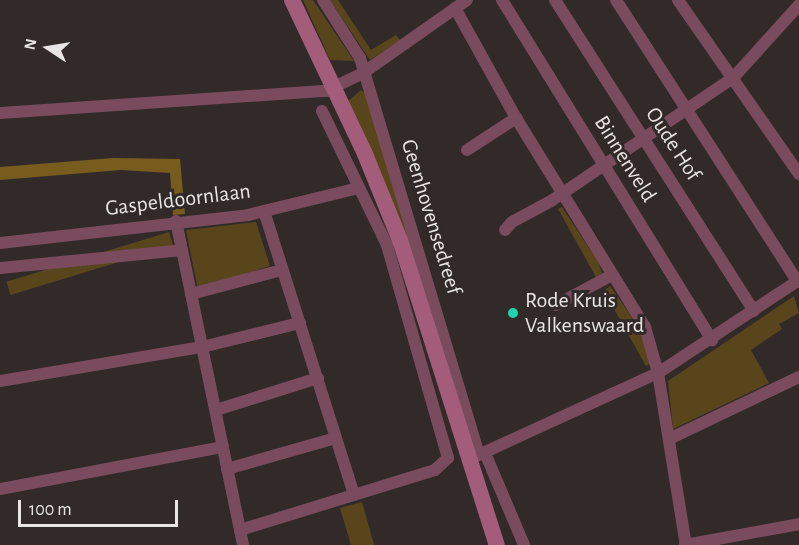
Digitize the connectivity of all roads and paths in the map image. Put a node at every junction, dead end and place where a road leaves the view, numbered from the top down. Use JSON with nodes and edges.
{"nodes":[{"id":1,"x":292,"y":0,"type":"edge"},
{"id":2,"x":323,"y":0,"type":"edge"},
{"id":3,"x":467,"y":0,"type":"edge"},
{"id":4,"x":502,"y":0,"type":"edge"},
{"id":5,"x":555,"y":0,"type":"edge"},
{"id":6,"x":616,"y":0,"type":"edge"},
{"id":7,"x":678,"y":0,"type":"edge"},
{"id":8,"x":799,"y":5,"type":"edge"},
{"id":9,"x":455,"y":8,"type":"junction"},
{"id":10,"x":363,"y":73,"type":"junction"},
{"id":11,"x":733,"y":78,"type":"junction"},
{"id":12,"x":329,"y":89,"type":"junction"},
{"id":13,"x":686,"y":109,"type":"junction"},
{"id":14,"x":322,"y":111,"type":"dead end"},
{"id":15,"x":0,"y":113,"type":"edge"},
{"id":16,"x":516,"y":118,"type":"junction"},
{"id":17,"x":643,"y":137,"type":"junction"},
{"id":18,"x":467,"y":150,"type":"dead end"},
{"id":19,"x":603,"y":163,"type":"junction"},
{"id":20,"x":799,"y":174,"type":"edge"},
{"id":21,"x":359,"y":188,"type":"junction"},
{"id":22,"x":560,"y":191,"type":"junction"},
{"id":23,"x":264,"y":211,"type":"junction"},
{"id":24,"x":176,"y":221,"type":"junction"},
{"id":25,"x":505,"y":230,"type":"dead end"},
{"id":26,"x":0,"y":243,"type":"edge"},
{"id":27,"x":182,"y":250,"type":"junction"},
{"id":28,"x":0,"y":268,"type":"edge"},
{"id":29,"x":282,"y":270,"type":"junction"},
{"id":30,"x":610,"y":276,"type":"junction"},
{"id":31,"x":798,"y":280,"type":"edge"},
{"id":32,"x":191,"y":294,"type":"junction"},
{"id":33,"x":556,"y":305,"type":"dead end"},
{"id":34,"x":754,"y":311,"type":"junction"},
{"id":35,"x":300,"y":323,"type":"junction"},
{"id":36,"x":712,"y":340,"type":"junction"},
{"id":37,"x":202,"y":347,"type":"junction"},
{"id":38,"x":658,"y":374,"type":"junction"},
{"id":39,"x":799,"y":377,"type":"edge"},
{"id":40,"x":318,"y":378,"type":"junction"},
{"id":41,"x":0,"y":381,"type":"edge"},
{"id":42,"x":216,"y":411,"type":"junction"},
{"id":43,"x":336,"y":438,"type":"junction"},
{"id":44,"x":669,"y":439,"type":"junction"},
{"id":45,"x":223,"y":447,"type":"junction"},
{"id":46,"x":477,"y":456,"type":"junction"},
{"id":47,"x":227,"y":469,"type":"junction"},
{"id":48,"x":0,"y":489,"type":"edge"},
{"id":49,"x":354,"y":495,"type":"junction"},
{"id":50,"x":799,"y":524,"type":"edge"},
{"id":51,"x":240,"y":530,"type":"junction"},
{"id":52,"x":243,"y":545,"type":"edge"},
{"id":53,"x":497,"y":545,"type":"edge"},
{"id":54,"x":524,"y":545,"type":"edge"},
{"id":55,"x":686,"y":545,"type":"edge"}],
"edges":[{"from":1,"to":12,"type":"street","name":"Geenhovensedreef"},
{"from":2,"to":10,"type":"street","name":"Geenhovensedreef"},
{"from":3,"to":9,"type":"street"},
{"from":4,"to":19,"type":"street","name":"Binnenveld"},
{"from":5,"to":17,"type":"street","name":"Oude Hof"},
{"from":6,"to":13,"type":"street"},
{"from":7,"to":11,"type":"street"},
{"from":8,"to":11,"type":"street"},
{"from":9,"to":10,"type":"street"},
{"from":9,"to":16,"type":"street"},
{"from":10,"to":12,"type":"street"},
{"from":10,"to":46,"type":"street","name":"Geenhovensedreef"},
{"from":11,"to":13,"type":"street"},
{"from":11,"to":20,"type":"street"},
{"from":12,"to":15,"type":"street"},
{"from":12,"to":46,"type":"street","name":"Geenhovensedreef"},
{"from":13,"to":17,"type":"street"},
{"from":13,"to":31,"type":"street"},
{"from":14,"to":21,"type":"street"},
{"from":16,"to":18,"type":"street"},
{"from":16,"to":22,"type":"street"},
{"from":17,"to":19,"type":"street"},
{"from":17,"to":34,"type":"street","name":"Oude Hof"},
{"from":19,"to":22,"type":"street"},
{"from":19,"to":36,"type":"street","name":"Binnenveld"},
{"from":21,"to":23,"type":"street","name":"Gaspeldoornlaan"},
{"from":21,"to":49,"type":"street"},
{"from":22,"to":25,"type":"street"},
{"from":22,"to":30,"type":"street"},
{"from":23,"to":24,"type":"street","name":"Gaspeldoornlaan"},
{"from":23,"to":29,"type":"street"},
{"from":24,"to":26,"type":"street","name":"Gaspeldoornlaan"},
{"from":24,"to":27,"type":"street"},
{"from":27,"to":28,"type":"street"},
{"from":27,"to":32,"type":"street"},
{"from":29,"to":32,"type":"street"},
{"from":29,"to":35,"type":"street"},
{"from":30,"to":33,"type":"street"},
{"from":30,"to":38,"type":"street"},
{"from":31,"to":34,"type":"street"},
{"from":32,"to":37,"type":"street"},
{"from":34,"to":36,"type":"street"},
{"from":35,"to":37,"type":"street"},
{"from":35,"to":40,"type":"street"},
{"from":36,"to":38,"type":"street"},
{"from":37,"to":41,"type":"street"},
{"from":37,"to":42,"type":"street"},
{"from":38,"to":44,"type":"street"},
{"from":38,"to":46,"type":"street"},
{"from":39,"to":44,"type":"street"},
{"from":40,"to":42,"type":"street"},
{"from":40,"to":43,"type":"street"},
{"from":42,"to":45,"type":"street"},
{"from":43,"to":47,"type":"street"},
{"from":43,"to":49,"type":"street"},
{"from":44,"to":55,"type":"street"},
{"from":45,"to":47,"type":"street"},
{"from":45,"to":48,"type":"street"},
{"from":46,"to":53,"type":"street","name":"Geenhovensedreef"},
{"from":46,"to":54,"type":"street","name":"Geenhovensedreef"},
{"from":47,"to":51,"type":"street"},
{"from":49,"to":51,"type":"street"},
{"from":50,"to":55,"type":"street"},
{"from":51,"to":52,"type":"street"}]}
